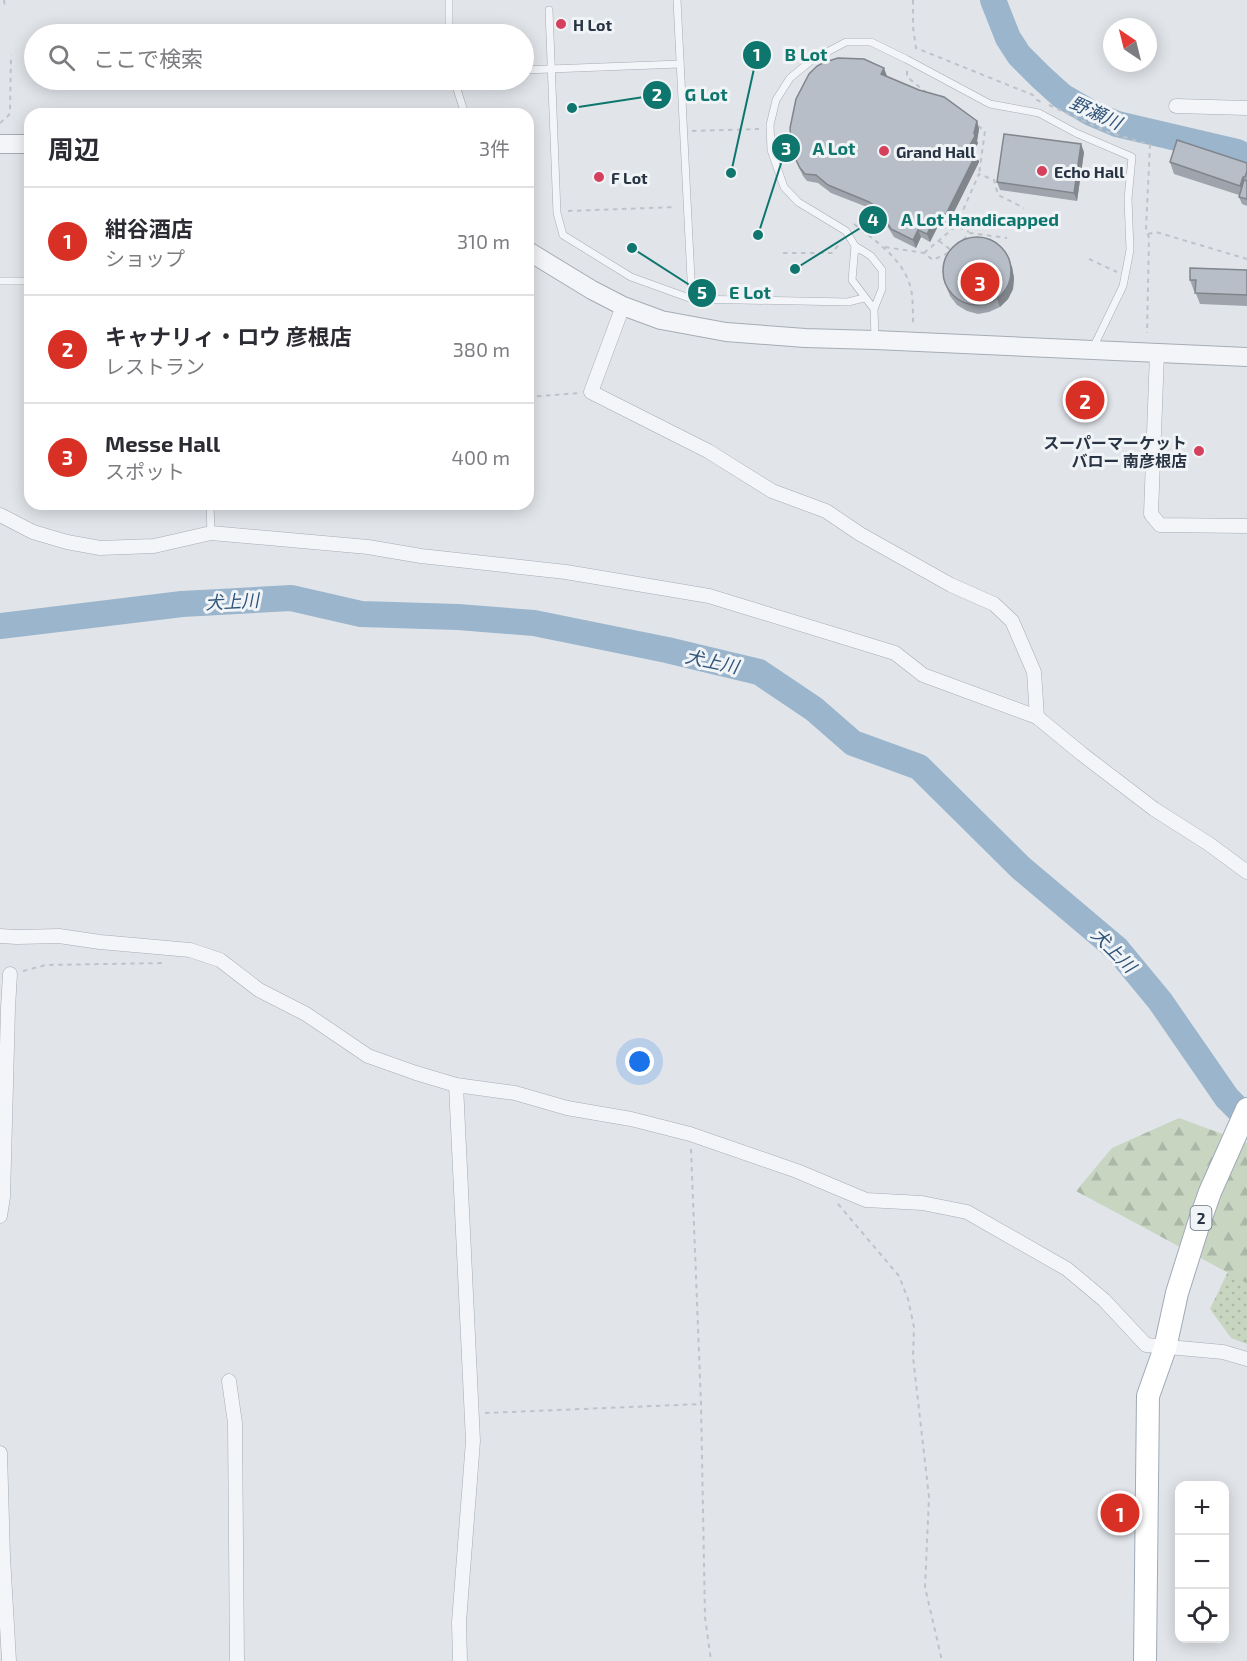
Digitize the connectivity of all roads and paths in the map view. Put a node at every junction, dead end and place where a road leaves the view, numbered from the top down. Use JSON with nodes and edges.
{"nodes":[{"id":1,"x":4,"y":0,"type":"edge"},
{"id":2,"x":449,"y":0,"type":"edge"},
{"id":3,"x":677,"y":0,"type":"edge"},
{"id":4,"x":913,"y":0,"type":"edge"},
{"id":5,"x":5,"y":8,"type":"dead end"},
{"id":6,"x":549,"y":10,"type":"dead end"},
{"id":7,"x":449,"y":24,"type":"edge"},
{"id":8,"x":11,"y":56,"type":"dead end"},
{"id":9,"x":906,"y":59,"type":"junction"},
{"id":10,"x":680,"y":64,"type":"junction"},
{"id":11,"x":552,"y":69,"type":"junction"},
{"id":12,"x":534,"y":70,"type":"edge"},
{"id":13,"x":457,"y":90,"type":"edge"},
{"id":14,"x":929,"y":95,"type":"edge"},
{"id":15,"x":1176,"y":106,"type":"dead end"},
{"id":16,"x":463,"y":108,"type":"edge"},
{"id":17,"x":1247,"y":108,"type":"edge"},
{"id":18,"x":0,"y":123,"type":"edge"},
{"id":19,"x":977,"y":125,"type":"edge"},
{"id":20,"x":770,"y":128,"type":"junction"},
{"id":21,"x":684,"y":131,"type":"junction"},
{"id":22,"x":0,"y":144,"type":"edge"},
{"id":23,"x":24,"y":144,"type":"edge"},
{"id":24,"x":979,"y":174,"type":"junction"},
{"id":25,"x":675,"y":207,"type":"dead end"},
{"id":26,"x":1023,"y":208,"type":"dead end"},
{"id":27,"x":568,"y":212,"type":"dead end"},
{"id":28,"x":851,"y":221,"type":"dead end"},
{"id":29,"x":956,"y":226,"type":"junction"},
{"id":30,"x":861,"y":229,"type":"junction"},
{"id":31,"x":970,"y":233,"type":"junction"},
{"id":32,"x":1148,"y":234,"type":"junction"},
{"id":33,"x":849,"y":237,"type":"junction"},
{"id":34,"x":1007,"y":238,"type":"dead end"},
{"id":35,"x":939,"y":241,"type":"junction"},
{"id":36,"x":958,"y":245,"type":"edge"},
{"id":37,"x":855,"y":246,"type":"junction"},
{"id":38,"x":885,"y":247,"type":"junction"},
{"id":39,"x":783,"y":253,"type":"dead end"},
{"id":40,"x":924,"y":253,"type":"junction"},
{"id":41,"x":534,"y":255,"type":"edge"},
{"id":42,"x":1089,"y":259,"type":"dead end"},
{"id":43,"x":1247,"y":259,"type":"edge"},
{"id":44,"x":1125,"y":276,"type":"junction"},
{"id":45,"x":0,"y":281,"type":"edge"},
{"id":46,"x":24,"y":281,"type":"edge"},
{"id":47,"x":864,"y":298,"type":"junction"},
{"id":48,"x":692,"y":299,"type":"junction"},
{"id":49,"x":623,"y":306,"type":"junction"},
{"id":50,"x":874,"y":309,"type":"junction"},
{"id":51,"x":913,"y":323,"type":"dead end"},
{"id":52,"x":1147,"y":333,"type":"dead end"},
{"id":53,"x":875,"y":340,"type":"junction"},
{"id":54,"x":1092,"y":350,"type":"junction"},
{"id":55,"x":1157,"y":353,"type":"junction"},
{"id":56,"x":1247,"y":357,"type":"edge"},
{"id":57,"x":591,"y":392,"type":"junction"},
{"id":58,"x":534,"y":397,"type":"edge"},
{"id":59,"x":210,"y":510,"type":"edge"},
{"id":60,"x":0,"y":515,"type":"edge"},
{"id":61,"x":1247,"y":526,"type":"edge"},
{"id":62,"x":211,"y":534,"type":"junction"},
{"id":63,"x":1037,"y":717,"type":"junction"},
{"id":64,"x":1247,"y":872,"type":"edge"},
{"id":65,"x":0,"y":936,"type":"edge"},
{"id":66,"x":166,"y":963,"type":"dead end"},
{"id":67,"x":10,"y":974,"type":"joint"},
{"id":68,"x":456,"y":1085,"type":"junction"},
{"id":69,"x":1247,"y":1109,"type":"edge"},
{"id":70,"x":690,"y":1134,"type":"junction"},
{"id":71,"x":836,"y":1202,"type":"dead end"},
{"id":72,"x":0,"y":1216,"type":"edge"},
{"id":73,"x":1167,"y":1339,"type":"junction"},
{"id":74,"x":1247,"y":1359,"type":"edge"},
{"id":75,"x":229,"y":1381,"type":"dead end"},
{"id":76,"x":701,"y":1404,"type":"junction"},
{"id":77,"x":472,"y":1414,"type":"junction"},
{"id":78,"x":0,"y":1453,"type":"edge"},
{"id":79,"x":9,"y":1661,"type":"edge"},
{"id":80,"x":237,"y":1661,"type":"edge"},
{"id":81,"x":460,"y":1661,"type":"edge"},
{"id":82,"x":711,"y":1661,"type":"edge"},
{"id":83,"x":942,"y":1661,"type":"edge"},
{"id":84,"x":1145,"y":1661,"type":"edge"}],
"edges":[{"from":1,"to":5,"type":"path"},
{"from":2,"to":7,"type":"lane"},
{"from":3,"to":10,"type":"lane"},
{"from":4,"to":32,"type":"path"},
{"from":6,"to":11,"type":"lane"},
{"from":8,"to":18,"type":"path"},
{"from":9,"to":14,"type":"path"},
{"from":9,"to":20,"type":"lane"},
{"from":9,"to":44,"type":"lane"},
{"from":10,"to":11,"type":"lane"},
{"from":10,"to":21,"type":"lane"},
{"from":11,"to":12,"type":"lane"},
{"from":11,"to":48,"type":"lane"},
{"from":13,"to":16,"type":"lane"},
{"from":15,"to":17,"type":"street"},
{"from":19,"to":24,"type":"path"},
{"from":20,"to":21,"type":"path"},
{"from":20,"to":33,"type":"lane"},
{"from":21,"to":48,"type":"lane"},
{"from":22,"to":23,"type":"street"},
{"from":24,"to":26,"type":"path"},
{"from":24,"to":29,"type":"path"},
{"from":25,"to":27,"type":"path"},
{"from":28,"to":30,"type":"path"},
{"from":29,"to":31,"type":"path"},
{"from":29,"to":35,"type":"path"},
{"from":30,"to":33,"type":"path"},
{"from":30,"to":38,"type":"path"},
{"from":31,"to":34,"type":"path"},
{"from":31,"to":36,"type":"path"},
{"from":32,"to":43,"type":"path"},
{"from":32,"to":52,"type":"path"},
{"from":33,"to":37,"type":"lane"},
{"from":33,"to":39,"type":"path"},
{"from":35,"to":40,"type":"path"},
{"from":35,"to":40,"type":"path"},
{"from":37,"to":47,"type":"lane"},
{"from":37,"to":50,"type":"lane"},
{"from":38,"to":40,"type":"path"},
{"from":38,"to":51,"type":"path"},
{"from":41,"to":49,"type":"street"},
{"from":42,"to":44,"type":"path"},
{"from":44,"to":54,"type":"lane"},
{"from":45,"to":46,"type":"lane"},
{"from":47,"to":48,"type":"lane"},
{"from":47,"to":50,"type":"lane"},
{"from":49,"to":53,"type":"street"},
{"from":49,"to":57,"type":"street"},
{"from":50,"to":53,"type":"lane"},
{"from":53,"to":54,"type":"street"},
{"from":54,"to":55,"type":"street"},
{"from":55,"to":56,"type":"street"},
{"from":55,"to":61,"type":"street"},
{"from":57,"to":58,"type":"path"},
{"from":57,"to":63,"type":"street"},
{"from":59,"to":62,"type":"lane"},
{"from":60,"to":62,"type":"street"},
{"from":62,"to":63,"type":"street"},
{"from":63,"to":64,"type":"street"},
{"from":65,"to":68,"type":"street"},
{"from":66,"to":67,"type":"path"},
{"from":67,"to":72,"type":"street"},
{"from":68,"to":70,"type":"street"},
{"from":68,"to":77,"type":"street"},
{"from":69,"to":73,"type":"main road","number":"2"},
{"from":70,"to":73,"type":"street"},
{"from":70,"to":76,"type":"path"},
{"from":71,"to":83,"type":"path"},
{"from":73,"to":74,"type":"street"},
{"from":73,"to":84,"type":"main road","number":"2"},
{"from":75,"to":80,"type":"street"},
{"from":76,"to":77,"type":"path"},
{"from":76,"to":82,"type":"path"},
{"from":77,"to":81,"type":"street"},
{"from":78,"to":79,"type":"street"}]}
